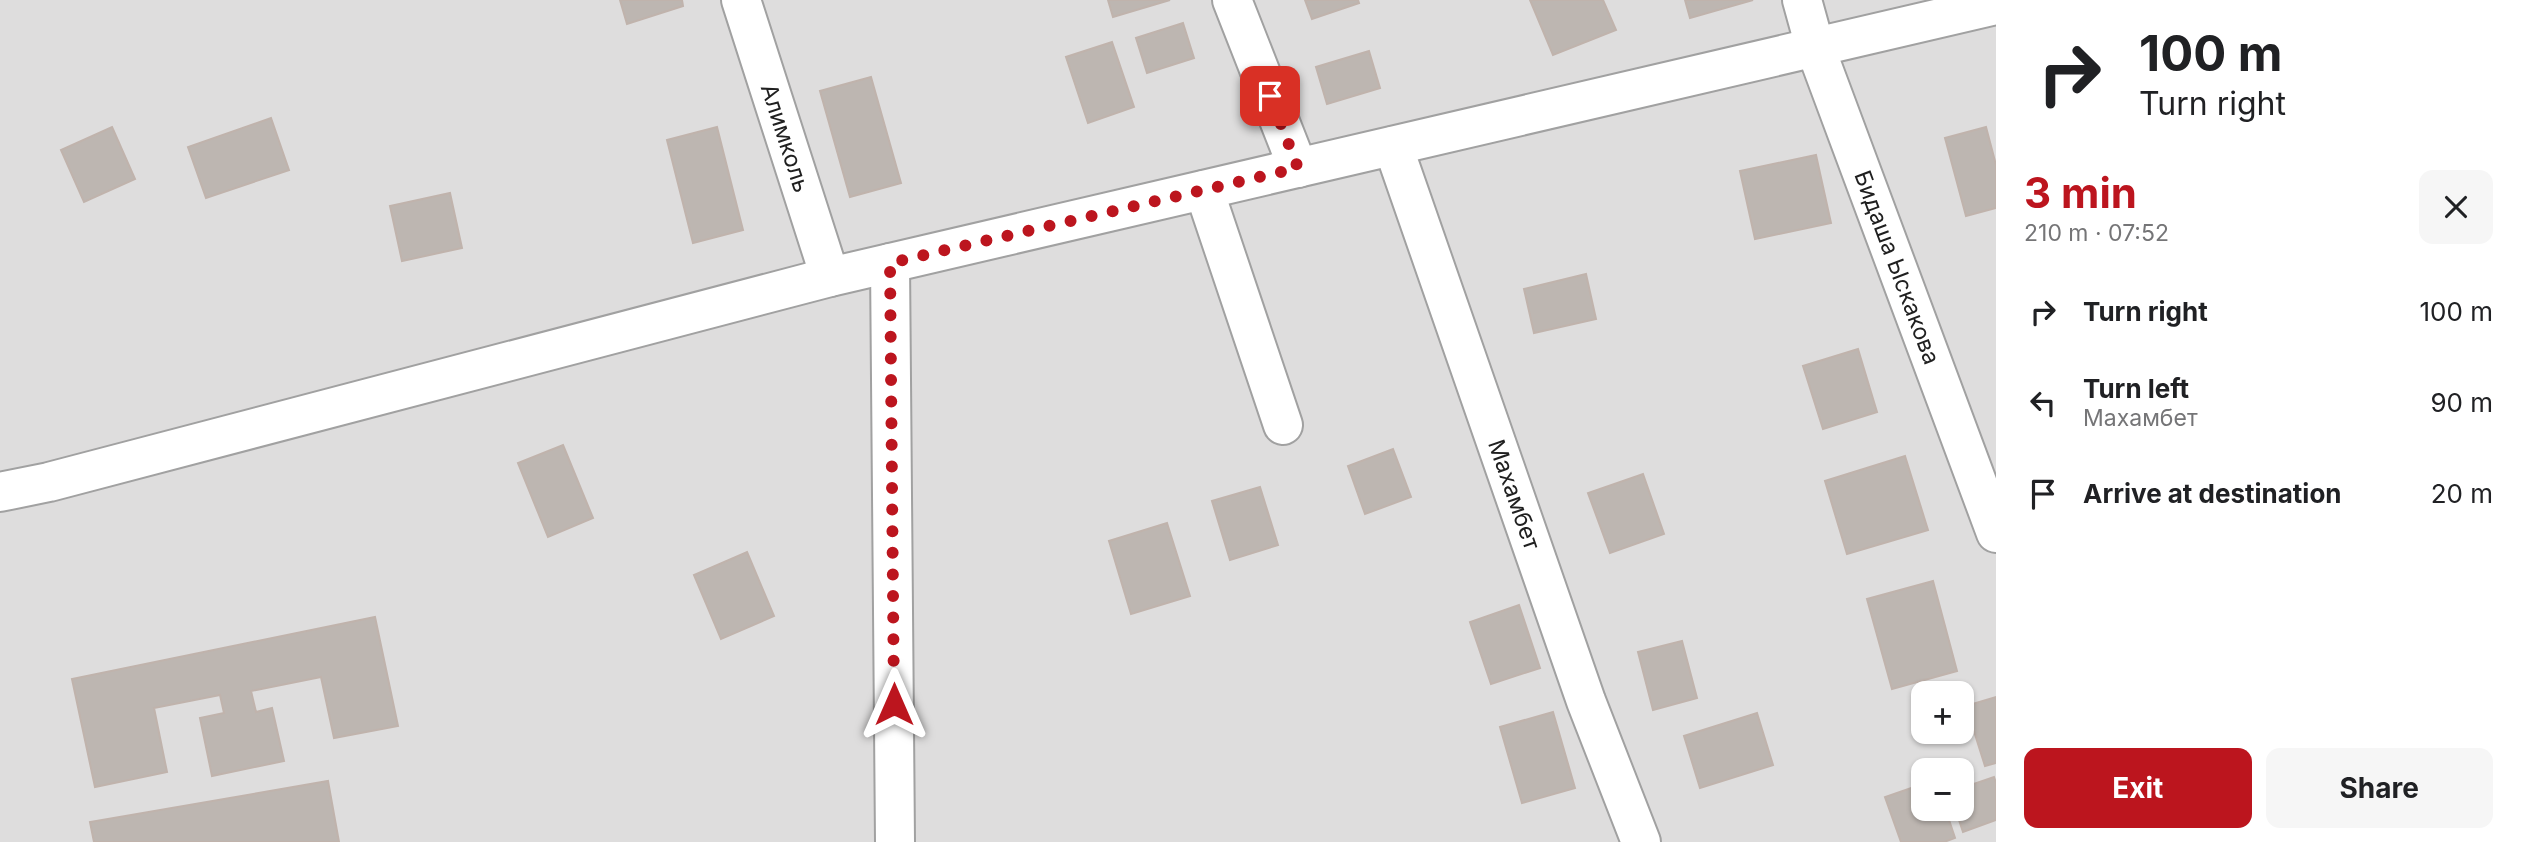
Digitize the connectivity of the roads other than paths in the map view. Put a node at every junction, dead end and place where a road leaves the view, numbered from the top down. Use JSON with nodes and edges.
{"nodes":[{"id":1,"x":741,"y":0,"type":"edge"},
{"id":2,"x":1233,"y":0,"type":"edge"},
{"id":3,"x":1802,"y":0,"type":"edge"},
{"id":4,"x":1996,"y":5,"type":"edge"},
{"id":5,"x":1815,"y":47,"type":"junction"},
{"id":6,"x":1394,"y":146,"type":"junction"},
{"id":7,"x":1298,"y":168,"type":"junction"},
{"id":8,"x":1204,"y":190,"type":"junction"},
{"id":9,"x":890,"y":263,"type":"junction"},
{"id":10,"x":830,"y":277,"type":"junction"},
{"id":11,"x":1283,"y":425,"type":"dead end"},
{"id":12,"x":0,"y":492,"type":"edge"},
{"id":13,"x":1996,"y":533,"type":"edge"},
{"id":14,"x":895,"y":842,"type":"edge"},
{"id":15,"x":1641,"y":842,"type":"edge"}],
"edges":[{"from":1,"to":10,"type":"street","name":"Алимколь"},
{"from":2,"to":7,"type":"street"},
{"from":3,"to":5,"type":"street","name":"Бидаша Ыскакова"},
{"from":4,"to":5,"type":"street"},
{"from":5,"to":6,"type":"street"},
{"from":5,"to":13,"type":"street","name":"Бидаша Ыскакова"},
{"from":6,"to":7,"type":"street"},
{"from":6,"to":15,"type":"street","name":"Махамбет"},
{"from":7,"to":8,"type":"street"},
{"from":8,"to":9,"type":"street"},
{"from":8,"to":11,"type":"street"},
{"from":9,"to":10,"type":"street"},
{"from":9,"to":14,"type":"street"},
{"from":10,"to":12,"type":"street"}]}
